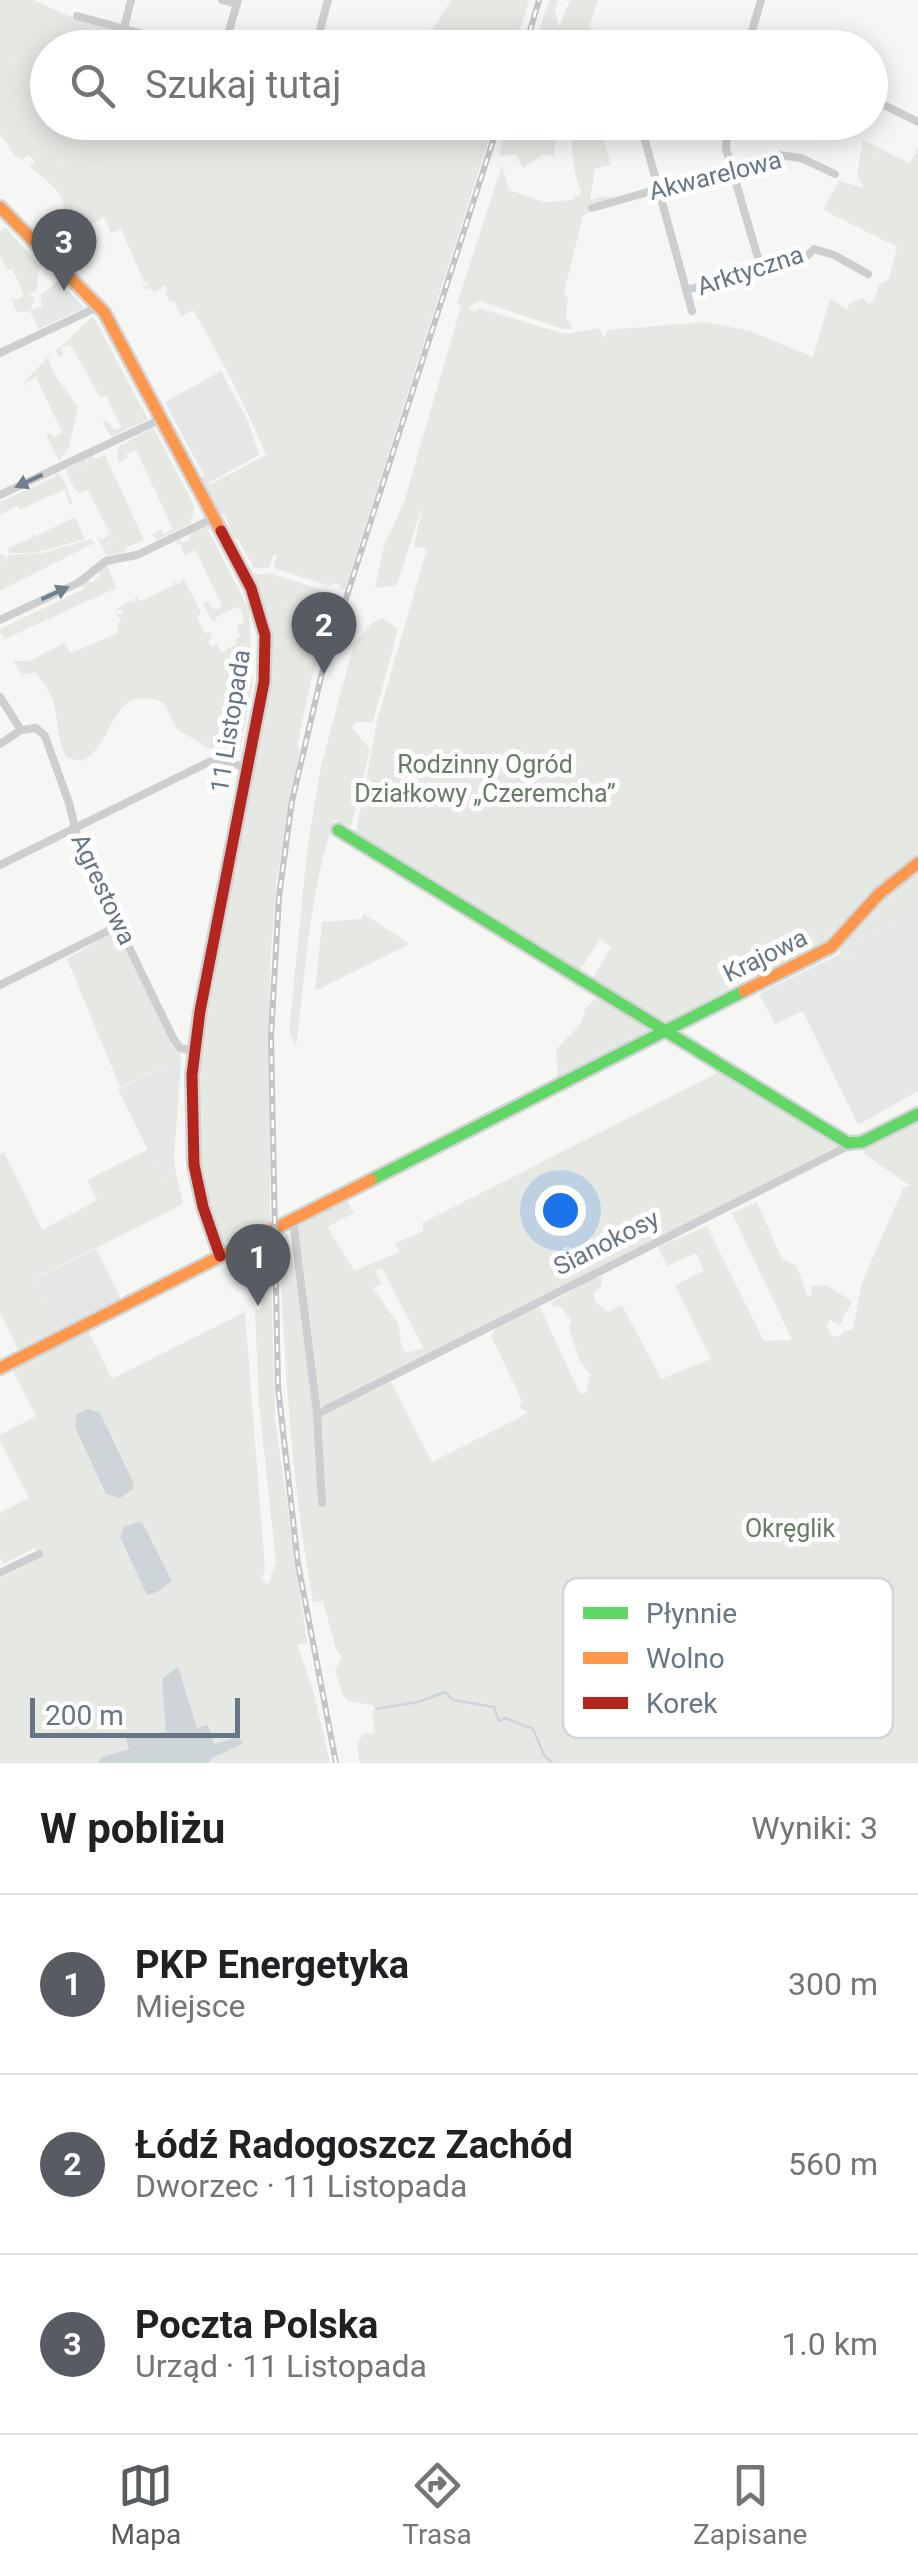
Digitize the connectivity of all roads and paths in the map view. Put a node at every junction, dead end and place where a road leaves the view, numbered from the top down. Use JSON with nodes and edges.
{"nodes":[{"id":1,"x":131,"y":0,"type":"edge"},
{"id":2,"x":222,"y":0,"type":"edge"},
{"id":3,"x":328,"y":0,"type":"edge"},
{"id":4,"x":761,"y":0,"type":"edge"},
{"id":5,"x":238,"y":2,"type":"edge"},
{"id":6,"x":78,"y":16,"type":"dead end"},
{"id":7,"x":124,"y":28,"type":"junction"},
{"id":8,"x":131,"y":30,"type":"edge"},
{"id":9,"x":229,"y":30,"type":"edge"},
{"id":10,"x":320,"y":30,"type":"edge"},
{"id":11,"x":751,"y":30,"type":"edge"},
{"id":12,"x":888,"y":107,"type":"edge"},
{"id":13,"x":918,"y":122,"type":"edge"},
{"id":14,"x":645,"y":140,"type":"edge"},
{"id":15,"x":725,"y":140,"type":"edge"},
{"id":16,"x":732,"y":169,"type":"junction"},
{"id":17,"x":835,"y":174,"type":"dead end"},
{"id":18,"x":658,"y":189,"type":"junction"},
{"id":19,"x":592,"y":208,"type":"dead end"},
{"id":20,"x":2,"y":213,"type":"edge"},
{"id":21,"x":761,"y":268,"type":"junction"},
{"id":22,"x":868,"y":274,"type":"dead end"},
{"id":23,"x":686,"y":290,"type":"junction"},
{"id":24,"x":100,"y":306,"type":"junction"},
{"id":25,"x":692,"y":311,"type":"dead end"},
{"id":26,"x":0,"y":353,"type":"edge"},
{"id":27,"x":161,"y":419,"type":"junction"},
{"id":28,"x":0,"y":494,"type":"edge"},
{"id":29,"x":214,"y":518,"type":"junction"},
{"id":30,"x":0,"y":620,"type":"edge"},
{"id":31,"x":0,"y":697,"type":"edge"},
{"id":32,"x":21,"y":730,"type":"junction"},
{"id":33,"x":0,"y":744,"type":"edge"},
{"id":34,"x":247,"y":768,"type":"junction"},
{"id":35,"x":75,"y":828,"type":"junction"},
{"id":36,"x":338,"y":830,"type":"dead end"},
{"id":37,"x":918,"y":862,"type":"edge"},
{"id":38,"x":0,"y":865,"type":"edge"},
{"id":39,"x":118,"y":926,"type":"junction"},
{"id":40,"x":0,"y":986,"type":"edge"},
{"id":41,"x":665,"y":1032,"type":"junction"},
{"id":42,"x":194,"y":1050,"type":"junction"},
{"id":43,"x":918,"y":1114,"type":"edge"},
{"id":44,"x":852,"y":1144,"type":"junction"},
{"id":45,"x":293,"y":1220,"type":"junction"},
{"id":46,"x":220,"y":1256,"type":"junction"},
{"id":47,"x":0,"y":1368,"type":"edge"},
{"id":48,"x":317,"y":1414,"type":"junction"},
{"id":49,"x":322,"y":1503,"type":"dead end"},
{"id":50,"x":38,"y":1554,"type":"dead end"},
{"id":51,"x":0,"y":1573,"type":"edge"}],
"edges":[{"from":1,"to":7,"type":"street"},
{"from":2,"to":5,"type":"street"},
{"from":3,"to":10,"type":"street"},
{"from":4,"to":11,"type":"street"},
{"from":5,"to":9,"type":"street"},
{"from":6,"to":7,"type":"street"},
{"from":7,"to":8,"type":"street"},
{"from":12,"to":13,"type":"street"},
{"from":14,"to":18,"type":"street"},
{"from":15,"to":16,"type":"street"},
{"from":16,"to":17,"type":"street","name":"Akwarelowa"},
{"from":16,"to":18,"type":"street","name":"Akwarelowa"},
{"from":16,"to":21,"type":"street"},
{"from":18,"to":19,"type":"street","name":"Akwarelowa"},
{"from":18,"to":23,"type":"street"},
{"from":20,"to":24,"type":"street","name":"11 Listopada"},
{"from":21,"to":22,"type":"street","name":"Arktyczna"},
{"from":21,"to":23,"type":"street","name":"Arktyczna"},
{"from":23,"to":25,"type":"street"},
{"from":24,"to":26,"type":"street"},
{"from":24,"to":27,"type":"street","name":"11 Listopada"},
{"from":27,"to":28,"type":"street","one_way":true},
{"from":27,"to":29,"type":"street","name":"11 Listopada"},
{"from":30,"to":29,"type":"street","one_way":true},
{"from":29,"to":34,"type":"street","name":"11 Listopada"},
{"from":31,"to":32,"type":"street"},
{"from":32,"to":33,"type":"street"},
{"from":32,"to":35,"type":"street","name":"Agrestowa"},
{"from":34,"to":35,"type":"street"},
{"from":34,"to":42,"type":"street","name":"11 Listopada"},
{"from":35,"to":38,"type":"street"},
{"from":35,"to":39,"type":"street","name":"Agrestowa"},
{"from":36,"to":41,"type":"street"},
{"from":37,"to":41,"type":"street","name":"Krajowa"},
{"from":39,"to":40,"type":"street"},
{"from":39,"to":42,"type":"street","name":"Agrestowa"},
{"from":41,"to":44,"type":"street"},
{"from":41,"to":45,"type":"street","name":"Krajowa"},
{"from":42,"to":46,"type":"street","name":"11 Listopada"},
{"from":43,"to":44,"type":"street","name":"Sianokosy"},
{"from":44,"to":48,"type":"street","name":"Sianokosy"},
{"from":45,"to":46,"type":"street","name":"Krajowa"},
{"from":45,"to":48,"type":"street"},
{"from":46,"to":47,"type":"street","name":"Krajowa"},
{"from":48,"to":49,"type":"street"},
{"from":50,"to":51,"type":"street"}]}
